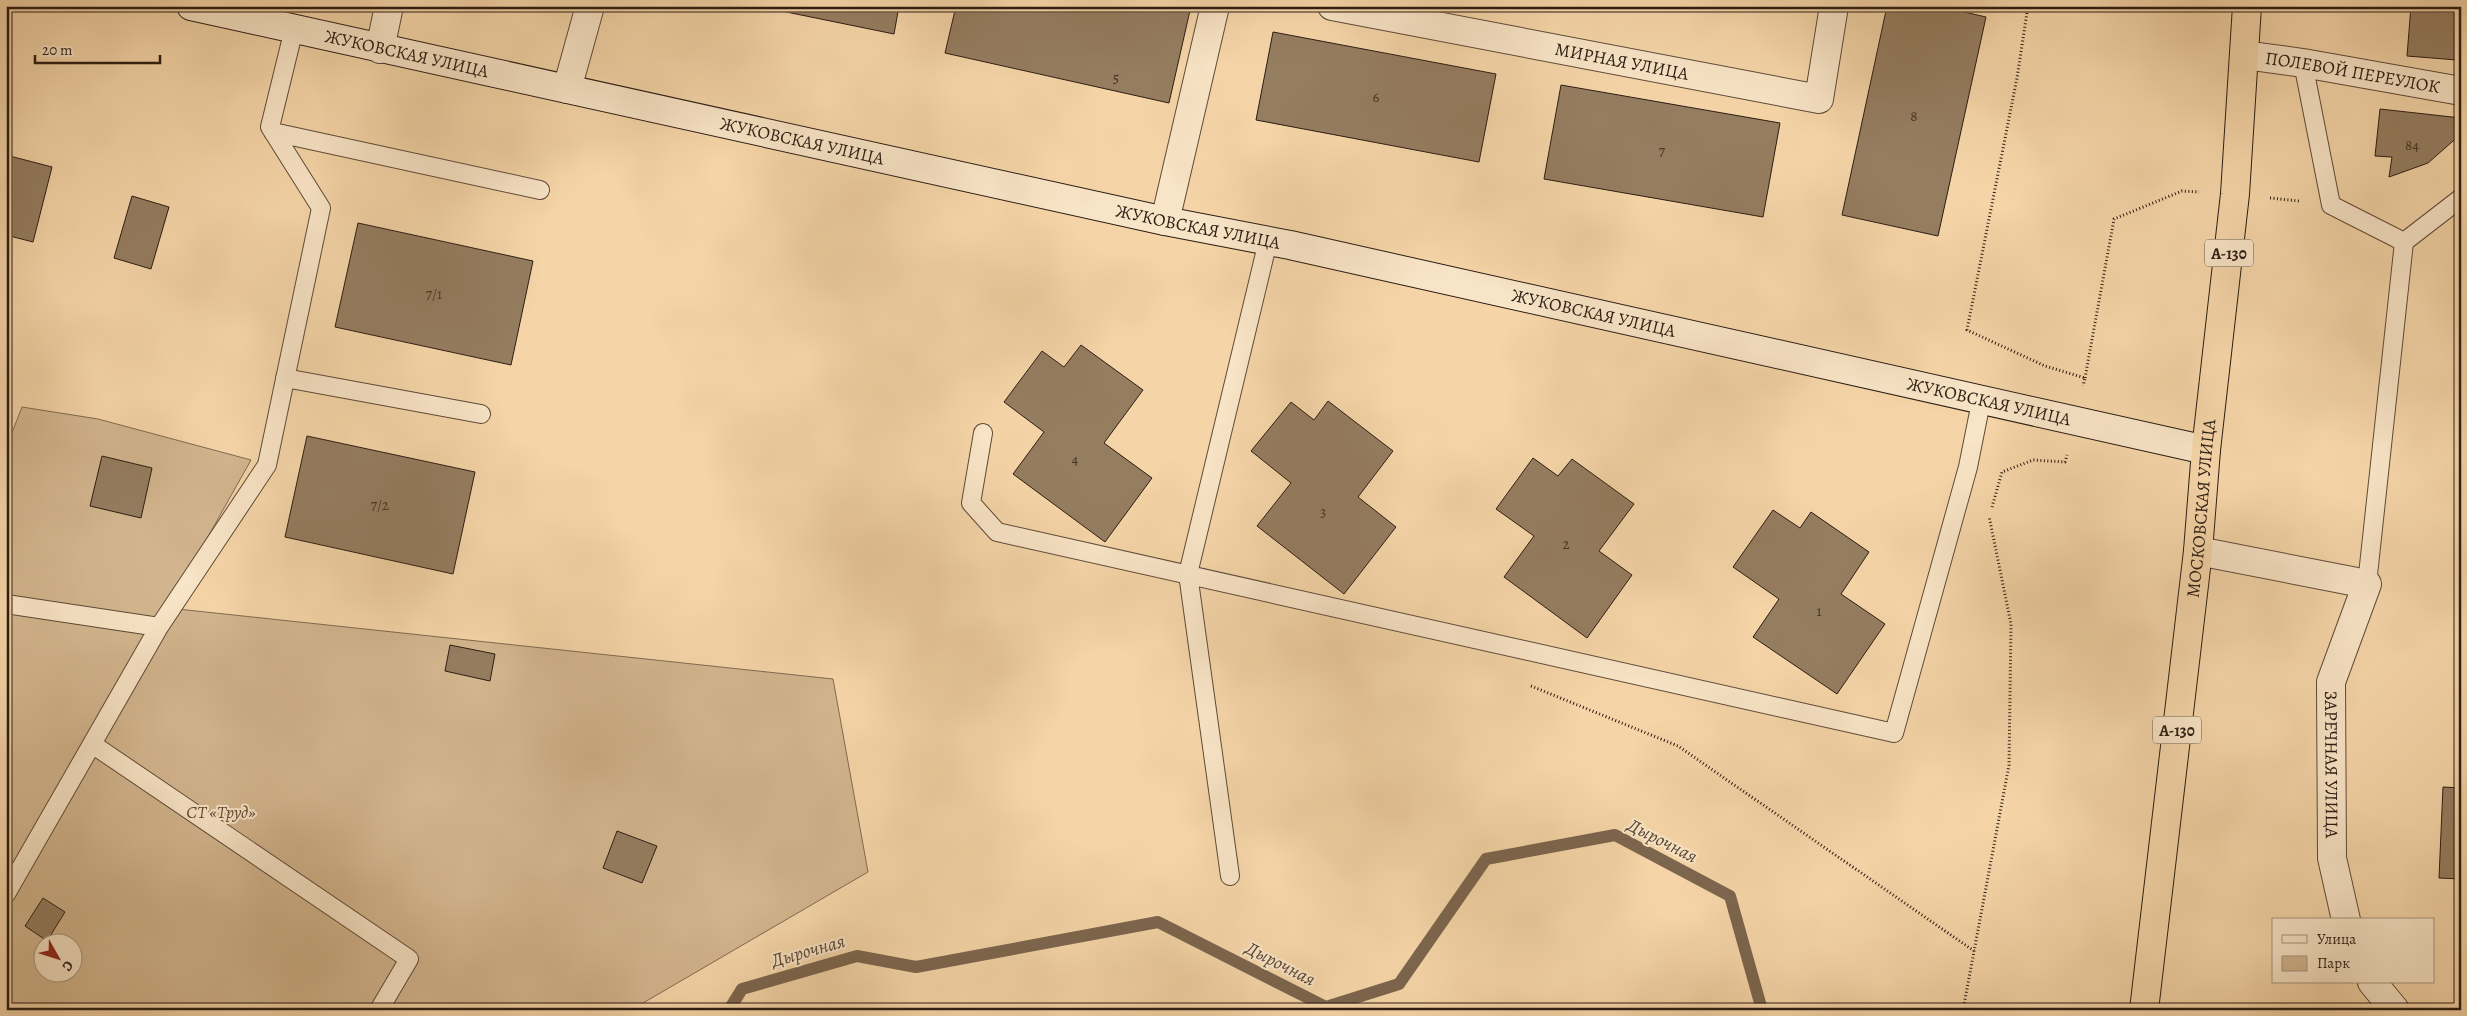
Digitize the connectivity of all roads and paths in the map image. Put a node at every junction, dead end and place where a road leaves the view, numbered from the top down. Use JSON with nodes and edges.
{"nodes":[{"id":1,"x":191,"y":6,"type":"edge"},
{"id":2,"x":390,"y":6,"type":"edge"},
{"id":3,"x":590,"y":6,"type":"edge"},
{"id":4,"x":1215,"y":6,"type":"edge"},
{"id":5,"x":1332,"y":6,"type":"edge"},
{"id":6,"x":1834,"y":6,"type":"edge"},
{"id":7,"x":2028,"y":6,"type":"edge"},
{"id":8,"x":2247,"y":6,"type":"edge"},
{"id":9,"x":294,"y":29,"type":"junction"},
{"id":10,"x":380,"y":49,"type":"junction"},
{"id":11,"x":2244,"y":55,"type":"junction"},
{"id":12,"x":2303,"y":63,"type":"junction"},
{"id":13,"x":567,"y":89,"type":"junction"},
{"id":14,"x":2461,"y":92,"type":"edge"},
{"id":15,"x":273,"y":132,"type":"junction"},
{"id":16,"x":540,"y":190,"type":"dead end"},
{"id":17,"x":2235,"y":194,"type":"junction"},
{"id":18,"x":2461,"y":198,"type":"edge"},
{"id":19,"x":2331,"y":205,"type":"junction"},
{"id":20,"x":1165,"y":221,"type":"junction"},
{"id":21,"x":1268,"y":241,"type":"junction"},
{"id":22,"x":2404,"y":242,"type":"junction"},
{"id":23,"x":285,"y":378,"type":"junction"},
{"id":24,"x":2085,"y":378,"type":"junction"},
{"id":25,"x":1981,"y":402,"type":"junction"},
{"id":26,"x":481,"y":414,"type":"dead end"},
{"id":27,"x":2075,"y":422,"type":"junction"},
{"id":28,"x":983,"y":433,"type":"dead end"},
{"id":29,"x":2206,"y":450,"type":"junction"},
{"id":30,"x":2198,"y":551,"type":"junction"},
{"id":31,"x":1188,"y":574,"type":"junction"},
{"id":32,"x":2366,"y":584,"type":"junction"},
{"id":33,"x":6,"y":604,"type":"edge"},
{"id":34,"x":159,"y":627,"type":"junction"},
{"id":35,"x":1531,"y":686,"type":"dead end"},
{"id":36,"x":92,"y":744,"type":"junction"},
{"id":37,"x":1230,"y":876,"type":"dead end"},
{"id":38,"x":6,"y":894,"type":"edge"},
{"id":39,"x":2346,"y":918,"type":"edge"},
{"id":40,"x":1974,"y":952,"type":"junction"},
{"id":41,"x":2374,"y":984,"type":"edge"},
{"id":42,"x":379,"y":1010,"type":"edge"},
{"id":43,"x":1963,"y":1010,"type":"edge"},
{"id":44,"x":2144,"y":1010,"type":"edge"},
{"id":45,"x":2395,"y":1010,"type":"edge"}],
"edges":[{"from":1,"to":9,"type":"main road","name":"ЖУКОВСКАЯ УЛИЦА"},
{"from":2,"to":10,"type":"main road"},
{"from":3,"to":13,"type":"main road"},
{"from":4,"to":20,"type":"main road"},
{"from":5,"to":6,"type":"main road","name":"МИРНАЯ УЛИЦА"},
{"from":7,"to":24,"type":"path"},
{"from":8,"to":11,"type":"highway","name":"МОСКОВСКАЯ УЛИЦА","number":"А-130"},
{"from":9,"to":10,"type":"main road","name":"ЖУКОВСКАЯ УЛИЦА"},
{"from":9,"to":15,"type":"lane"},
{"from":10,"to":13,"type":"main road","name":"ЖУКОВСКАЯ УЛИЦА"},
{"from":11,"to":12,"type":"main road","name":"ПОЛЕВОЙ ПЕРЕУЛОК"},
{"from":11,"to":17,"type":"highway","name":"МОСКОВСКАЯ УЛИЦА","number":"А-130"},
{"from":12,"to":14,"type":"main road","name":"ПОЛЕВОЙ ПЕРЕУЛОК"},
{"from":12,"to":19,"type":"lane"},
{"from":13,"to":20,"type":"main road","name":"ЖУКОВСКАЯ УЛИЦА"},
{"from":15,"to":16,"type":"lane"},
{"from":15,"to":23,"type":"lane"},
{"from":17,"to":19,"type":"path"},
{"from":17,"to":24,"type":"path"},
{"from":17,"to":29,"type":"highway","name":"МОСКОВСКАЯ УЛИЦА","number":"А-130"},
{"from":18,"to":22,"type":"lane"},
{"from":19,"to":22,"type":"lane"},
{"from":20,"to":21,"type":"main road","name":"ЖУКОВСКАЯ УЛИЦА"},
{"from":21,"to":25,"type":"main road","name":"ЖУКОВСКАЯ УЛИЦА"},
{"from":21,"to":31,"type":"lane"},
{"from":22,"to":32,"type":"lane"},
{"from":23,"to":26,"type":"lane"},
{"from":23,"to":34,"type":"lane"},
{"from":24,"to":27,"type":"path"},
{"from":25,"to":27,"type":"main road","name":"ЖУКОВСКАЯ УЛИЦА"},
{"from":25,"to":31,"type":"lane"},
{"from":27,"to":29,"type":"main road","name":"ЖУКОВСКАЯ УЛИЦА"},
{"from":27,"to":40,"type":"path"},
{"from":28,"to":31,"type":"lane"},
{"from":29,"to":30,"type":"highway","name":"МОСКОВСКАЯ УЛИЦА","number":"А-130"},
{"from":30,"to":32,"type":"main road"},
{"from":30,"to":44,"type":"highway","name":"МОСКОВСКАЯ УЛИЦА","number":"А-130"},
{"from":31,"to":37,"type":"lane"},
{"from":32,"to":39,"type":"main road","name":"ЗАРЕЧНАЯ УЛИЦА"},
{"from":33,"to":34,"type":"lane"},
{"from":34,"to":36,"type":"lane"},
{"from":35,"to":40,"type":"path"},
{"from":36,"to":38,"type":"lane"},
{"from":36,"to":42,"type":"lane"},
{"from":40,"to":43,"type":"path"},
{"from":41,"to":45,"type":"main road"}]}
